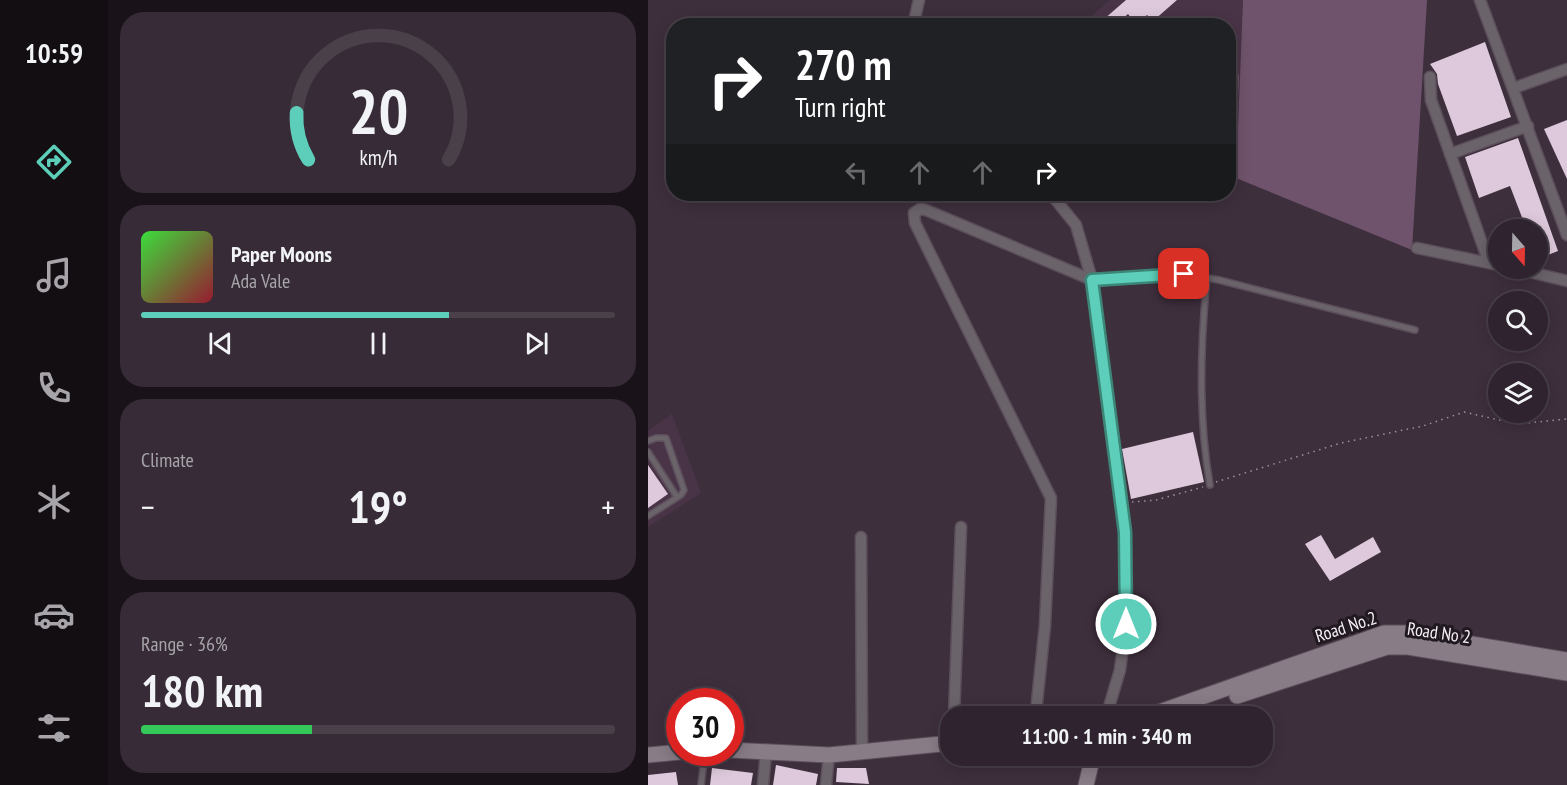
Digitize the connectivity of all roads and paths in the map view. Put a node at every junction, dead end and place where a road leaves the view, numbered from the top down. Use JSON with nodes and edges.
{"nodes":[{"id":1,"x":918,"y":0,"type":"edge"},
{"id":2,"x":1480,"y":0,"type":"edge"},
{"id":3,"x":915,"y":18,"type":"edge"},
{"id":4,"x":1567,"y":69,"type":"edge"},
{"id":5,"x":1430,"y":77,"type":"dead end"},
{"id":6,"x":1514,"y":88,"type":"junction"},
{"id":7,"x":1528,"y":126,"type":"junction"},
{"id":8,"x":1450,"y":154,"type":"junction"},
{"id":9,"x":1057,"y":201,"type":"edge"},
{"id":10,"x":1567,"y":235,"type":"edge"},
{"id":11,"x":1417,"y":248,"type":"dead end"},
{"id":12,"x":1488,"y":249,"type":"edge"},
{"id":13,"x":1488,"y":263,"type":"edge"},
{"id":14,"x":1548,"y":276,"type":"edge"},
{"id":15,"x":1207,"y":278,"type":"junction"},
{"id":16,"x":1092,"y":280,"type":"junction"},
{"id":17,"x":1567,"y":281,"type":"edge"},
{"id":18,"x":1415,"y":330,"type":"dead end"},
{"id":19,"x":1567,"y":419,"type":"edge"},
{"id":20,"x":648,"y":441,"type":"edge"},
{"id":21,"x":648,"y":452,"type":"edge"},
{"id":22,"x":1210,"y":485,"type":"junction"},
{"id":23,"x":677,"y":497,"type":"junction"},
{"id":24,"x":1122,"y":503,"type":"junction"},
{"id":25,"x":648,"y":516,"type":"edge"},
{"id":26,"x":962,"y":527,"type":"dead end"},
{"id":27,"x":861,"y":537,"type":"dead end"},
{"id":28,"x":1567,"y":660,"type":"edge"},
{"id":29,"x":1567,"y":673,"type":"edge"},
{"id":30,"x":954,"y":706,"type":"edge"},
{"id":31,"x":1037,"y":706,"type":"edge"},
{"id":32,"x":1109,"y":706,"type":"edge"},
{"id":33,"x":1176,"y":706,"type":"edge"},
{"id":34,"x":1206,"y":706,"type":"edge"},
{"id":35,"x":940,"y":736,"type":"edge"},
{"id":36,"x":666,"y":744,"type":"edge"},
{"id":37,"x":744,"y":744,"type":"edge"},
{"id":38,"x":940,"y":744,"type":"edge"},
{"id":39,"x":648,"y":745,"type":"edge"},
{"id":40,"x":862,"y":745,"type":"junction"},
{"id":41,"x":744,"y":751,"type":"edge"},
{"id":42,"x":766,"y":752,"type":"junction"},
{"id":43,"x":666,"y":753,"type":"edge"},
{"id":44,"x":648,"y":755,"type":"edge"},
{"id":45,"x":829,"y":755,"type":"junction"},
{"id":46,"x":704,"y":766,"type":"edge"},
{"id":47,"x":1091,"y":766,"type":"edge"},
{"id":48,"x":702,"y":785,"type":"edge"},
{"id":49,"x":763,"y":785,"type":"edge"},
{"id":50,"x":826,"y":785,"type":"edge"},
{"id":51,"x":1086,"y":785,"type":"edge"}],
"edges":[{"from":1,"to":3,"type":"street"},
{"from":2,"to":6,"type":"street"},
{"from":4,"to":6,"type":"street"},
{"from":5,"to":8,"type":"street"},
{"from":6,"to":7,"type":"street"},
{"from":7,"to":8,"type":"street"},
{"from":7,"to":10,"type":"street"},
{"from":8,"to":12,"type":"street"},
{"from":9,"to":16,"type":"street"},
{"from":11,"to":13,"type":"street"},
{"from":14,"to":17,"type":"street"},
{"from":15,"to":16,"type":"lane"},
{"from":15,"to":18,"type":"lane"},
{"from":15,"to":22,"type":"lane"},
{"from":16,"to":24,"type":"street"},
{"from":16,"to":31,"type":"street"},
{"from":19,"to":22,"type":"path"},
{"from":20,"to":23,"type":"lane"},
{"from":21,"to":23,"type":"lane"},
{"from":22,"to":24,"type":"path"},
{"from":23,"to":25,"type":"lane"},
{"from":24,"to":32,"type":"street"},
{"from":26,"to":30,"type":"street"},
{"from":27,"to":40,"type":"street"},
{"from":28,"to":33,"type":"street","name":"Road No.2"},
{"from":29,"to":34,"type":"street","name":"Road No 2"},
{"from":35,"to":40,"type":"street"},
{"from":36,"to":39,"type":"street"},
{"from":37,"to":40,"type":"street"},
{"from":38,"to":45,"type":"street"},
{"from":41,"to":42,"type":"street"},
{"from":42,"to":45,"type":"street"},
{"from":42,"to":49,"type":"street"},
{"from":43,"to":44,"type":"street"},
{"from":45,"to":50,"type":"street"},
{"from":46,"to":48,"type":"lane"},
{"from":47,"to":51,"type":"street"}]}
